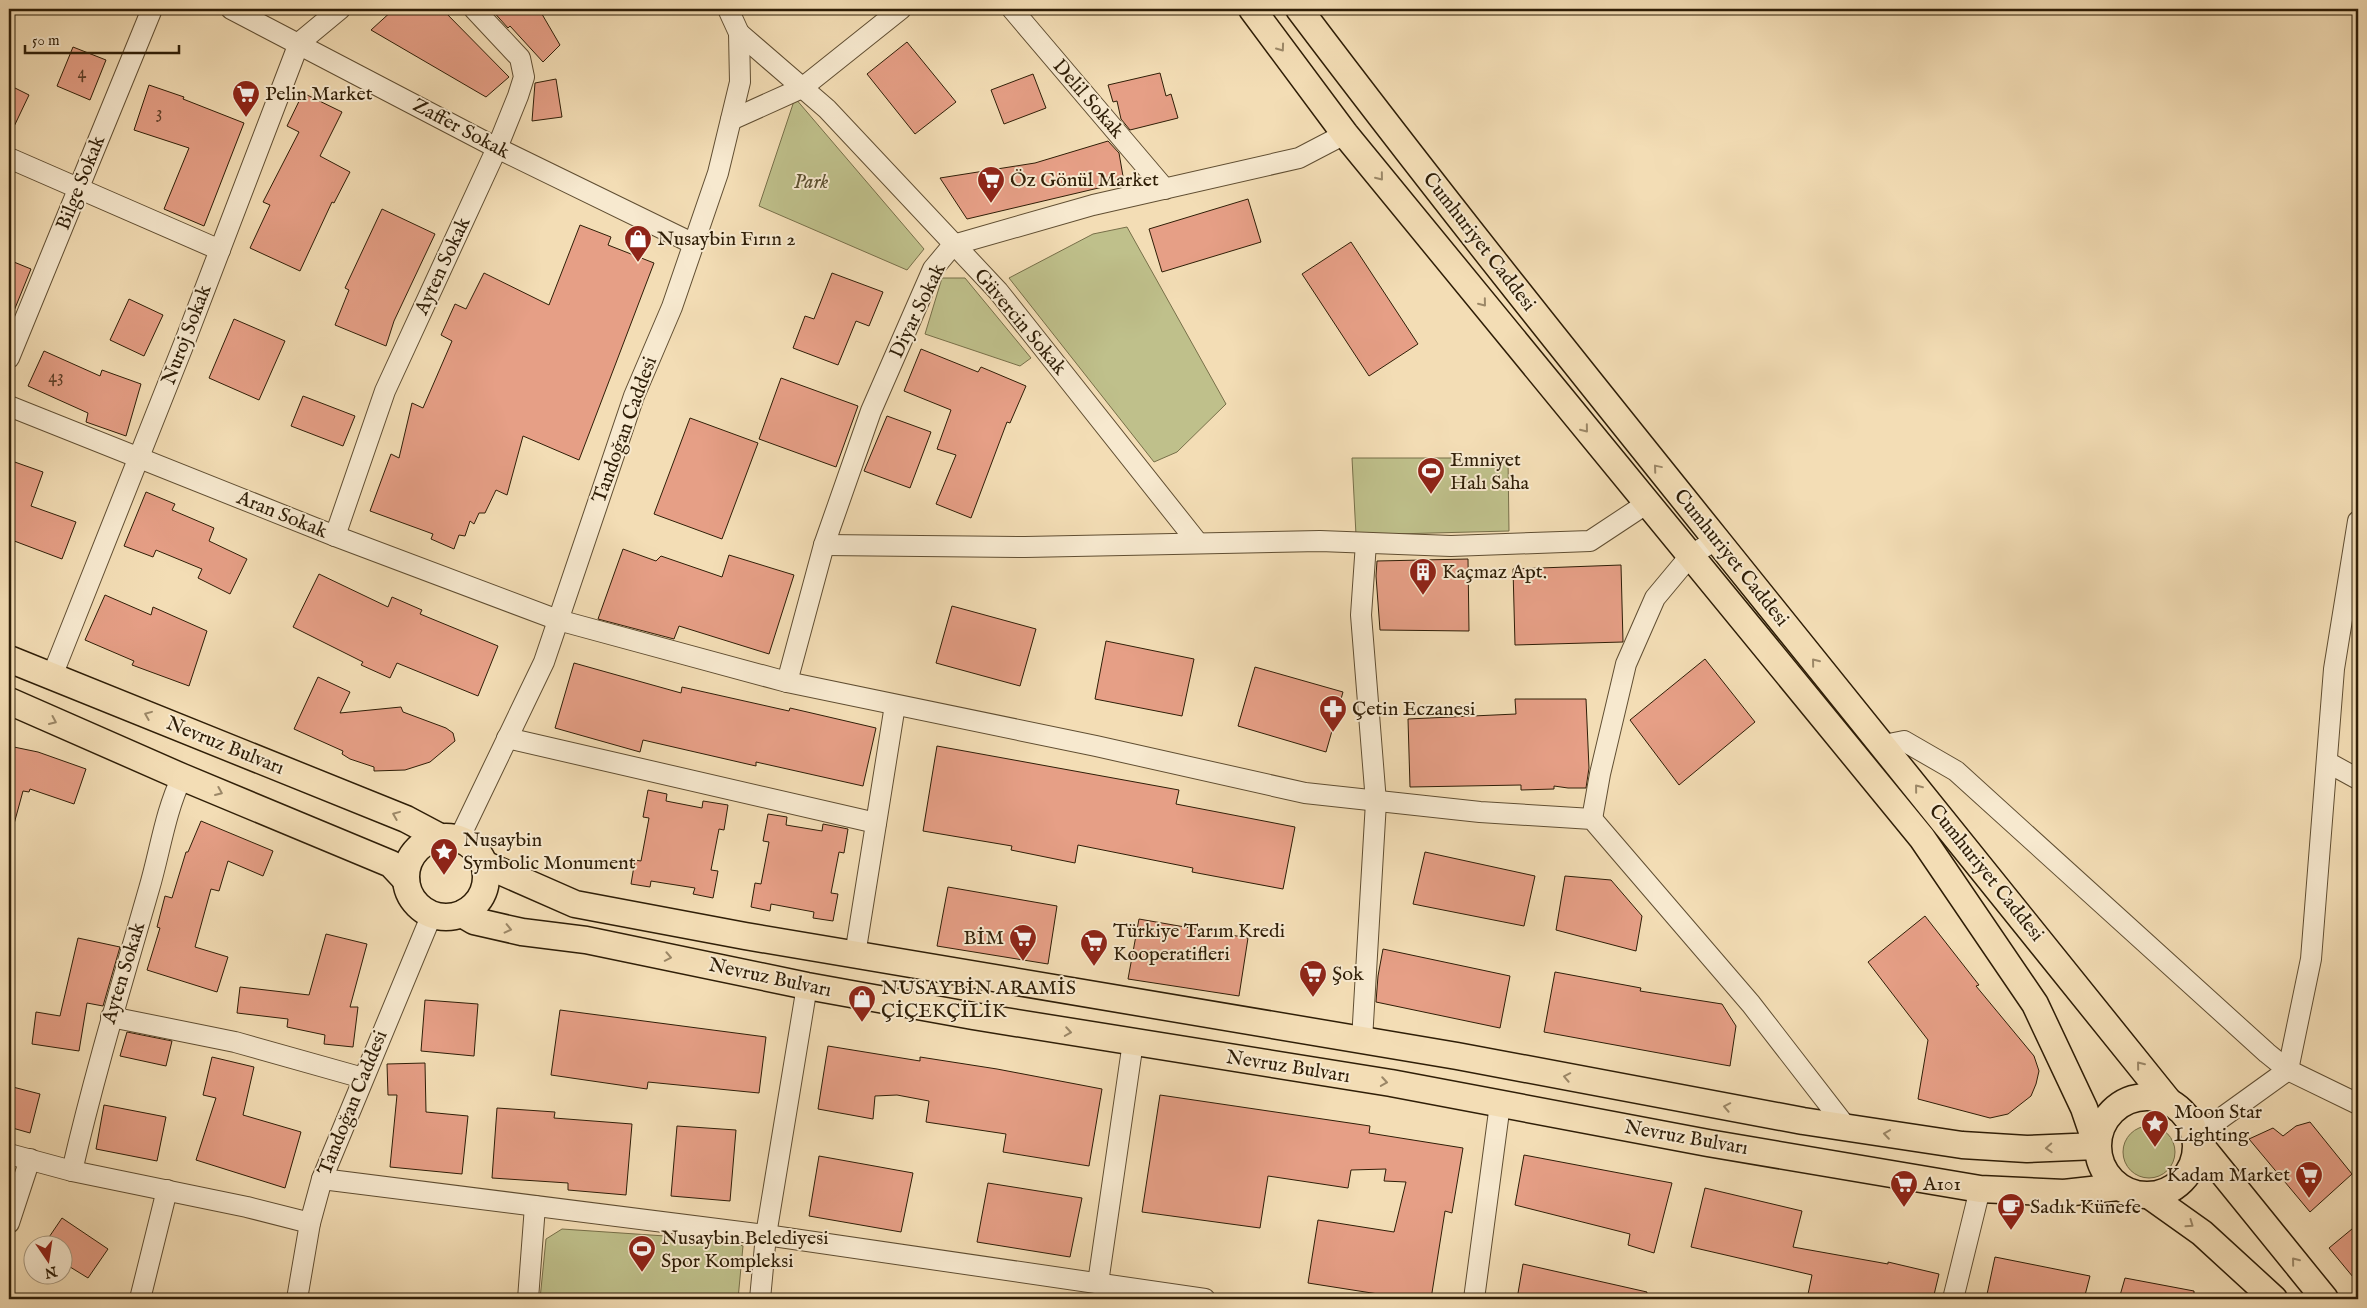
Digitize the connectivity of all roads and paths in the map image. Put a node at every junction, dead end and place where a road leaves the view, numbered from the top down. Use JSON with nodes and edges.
{"nodes":[{"id":1,"x":152,"y":9,"type":"edge"},
{"id":2,"x":231,"y":9,"type":"edge"},
{"id":3,"x":340,"y":9,"type":"edge"},
{"id":4,"x":474,"y":9,"type":"edge"},
{"id":5,"x":728,"y":9,"type":"edge"},
{"id":6,"x":901,"y":9,"type":"edge"},
{"id":7,"x":1012,"y":9,"type":"edge"},
{"id":8,"x":1252,"y":9,"type":"edge"},
{"id":9,"x":1299,"y":9,"type":"edge"},
{"id":10,"x":739,"y":33,"type":"junction"},
{"id":11,"x":299,"y":43,"type":"junction"},
{"id":12,"x":802,"y":88,"type":"junction"},
{"id":13,"x":731,"y":120,"type":"junction"},
{"id":14,"x":1345,"y":134,"type":"junction"},
{"id":15,"x":497,"y":148,"type":"junction"},
{"id":16,"x":9,"y":158,"type":"edge"},
{"id":17,"x":79,"y":188,"type":"junction"},
{"id":18,"x":1165,"y":189,"type":"junction"},
{"id":19,"x":694,"y":244,"type":"junction"},
{"id":20,"x":953,"y":245,"type":"junction"},
{"id":21,"x":220,"y":250,"type":"junction"},
{"id":22,"x":9,"y":358,"type":"edge"},
{"id":23,"x":9,"y":406,"type":"edge"},
{"id":24,"x":138,"y":457,"type":"junction"},
{"id":25,"x":1646,"y":504,"type":"junction"},
{"id":26,"x":2358,"y":521,"type":"edge"},
{"id":27,"x":335,"y":536,"type":"junction"},
{"id":28,"x":1717,"y":539,"type":"junction"},
{"id":29,"x":1366,"y":543,"type":"junction"},
{"id":30,"x":1198,"y":544,"type":"junction"},
{"id":31,"x":824,"y":545,"type":"junction"},
{"id":32,"x":1690,"y":556,"type":"junction"},
{"id":33,"x":558,"y":620,"type":"junction"},
{"id":34,"x":9,"y":660,"type":"edge"},
{"id":35,"x":52,"y":676,"type":"junction"},
{"id":36,"x":787,"y":682,"type":"junction"},
{"id":37,"x":9,"y":701,"type":"edge"},
{"id":38,"x":895,"y":705,"type":"junction"},
{"id":39,"x":507,"y":738,"type":"junction"},
{"id":40,"x":1884,"y":745,"type":"junction"},
{"id":41,"x":2326,"y":762,"type":"junction"},
{"id":42,"x":182,"y":777,"type":"junction"},
{"id":43,"x":2358,"y":779,"type":"edge"},
{"id":44,"x":1376,"y":802,"type":"junction"},
{"id":45,"x":1592,"y":819,"type":"junction"},
{"id":46,"x":876,"y":823,"type":"junction"},
{"id":47,"x":449,"y":838,"type":"junction"},
{"id":48,"x":484,"y":864,"type":"junction"},
{"id":49,"x":406,"y":880,"type":"junction"},
{"id":50,"x":432,"y":914,"type":"junction"},
{"id":51,"x":462,"y":914,"type":"junction"},
{"id":52,"x":855,"y":955,"type":"junction"},
{"id":53,"x":807,"y":986,"type":"junction"},
{"id":54,"x":111,"y":1017,"type":"junction"},
{"id":55,"x":1362,"y":1040,"type":"junction"},
{"id":56,"x":1133,"y":1042,"type":"junction"},
{"id":57,"x":2288,"y":1070,"type":"junction"},
{"id":58,"x":363,"y":1078,"type":"junction"},
{"id":59,"x":2170,"y":1103,"type":"junction"},
{"id":60,"x":1500,"y":1104,"type":"junction"},
{"id":61,"x":2358,"y":1104,"type":"edge"},
{"id":62,"x":1847,"y":1128,"type":"junction"},
{"id":63,"x":2194,"y":1133,"type":"junction"},
{"id":64,"x":2098,"y":1146,"type":"junction"},
{"id":65,"x":9,"y":1154,"type":"edge"},
{"id":66,"x":30,"y":1159,"type":"junction"},
{"id":67,"x":72,"y":1171,"type":"junction"},
{"id":68,"x":322,"y":1179,"type":"junction"},
{"id":69,"x":2118,"y":1187,"type":"junction"},
{"id":70,"x":1980,"y":1189,"type":"junction"},
{"id":71,"x":167,"y":1190,"type":"junction"},
{"id":72,"x":2150,"y":1196,"type":"junction"},
{"id":73,"x":535,"y":1206,"type":"junction"},
{"id":74,"x":9,"y":1223,"type":"edge"},
{"id":75,"x":310,"y":1223,"type":"junction"},
{"id":76,"x":766,"y":1235,"type":"junction"},
{"id":77,"x":1098,"y":1283,"type":"junction"},
{"id":78,"x":140,"y":1299,"type":"edge"},
{"id":79,"x":297,"y":1299,"type":"edge"},
{"id":80,"x":528,"y":1299,"type":"edge"},
{"id":81,"x":760,"y":1299,"type":"edge"},
{"id":82,"x":1205,"y":1299,"type":"edge"},
{"id":83,"x":1474,"y":1299,"type":"edge"},
{"id":84,"x":1953,"y":1299,"type":"edge"},
{"id":85,"x":2274,"y":1299,"type":"edge"},
{"id":86,"x":2325,"y":1299,"type":"edge"}],
"edges":[{"from":1,"to":17,"type":"street","name":"Bilge Sokak"},
{"from":2,"to":11,"type":"street","name":"Zaffer Sokak"},
{"from":3,"to":11,"type":"street","name":"Nuroj Sokak"},
{"from":4,"to":15,"type":"street","name":"Ayten Sokak"},
{"from":5,"to":10,"type":"street","name":"Tandoğan Caddesi"},
{"from":6,"to":12,"type":"street"},
{"from":7,"to":18,"type":"street","name":"Delil Sokak"},
{"from":8,"to":14,"type":"main road","one_way":true},
{"from":28,"to":9,"type":"main road","name":"Cumhuriyet Caddesi","one_way":true},
{"from":10,"to":12,"type":"street","name":"Güvercin Sokak"},
{"from":10,"to":13,"type":"street","name":"Tandoğan Caddesi"},
{"from":11,"to":15,"type":"street","name":"Zaffer Sokak"},
{"from":11,"to":21,"type":"street","name":"Nuroj Sokak"},
{"from":12,"to":13,"type":"street"},
{"from":12,"to":20,"type":"street","name":"Güvercin Sokak"},
{"from":13,"to":19,"type":"street","name":"Tandoğan Caddesi"},
{"from":14,"to":18,"type":"street","name":"Diyar Sokak"},
{"from":14,"to":25,"type":"main road","one_way":true},
{"from":15,"to":19,"type":"street","name":"Zaffer Sokak"},
{"from":15,"to":27,"type":"street","name":"Ayten Sokak"},
{"from":16,"to":17,"type":"street"},
{"from":17,"to":21,"type":"street"},
{"from":17,"to":22,"type":"street","name":"Bilge Sokak"},
{"from":18,"to":20,"type":"street","name":"Diyar Sokak"},
{"from":19,"to":33,"type":"street","name":"Tandoğan Caddesi"},
{"from":20,"to":30,"type":"street","name":"Güvercin Sokak"},
{"from":20,"to":31,"type":"street","name":"Diyar Sokak"},
{"from":21,"to":24,"type":"street","name":"Nuroj Sokak"},
{"from":23,"to":24,"type":"street","name":"Aran Sokak"},
{"from":24,"to":27,"type":"street","name":"Aran Sokak"},
{"from":24,"to":35,"type":"street","name":"Nuroj Sokak"},
{"from":25,"to":29,"type":"street"},
{"from":25,"to":32,"type":"main road"},
{"from":26,"to":41,"type":"street"},
{"from":27,"to":33,"type":"street","name":"Aran Sokak"},
{"from":28,"to":32,"type":"street"},
{"from":40,"to":28,"type":"main road","name":"Cumhuriyet Caddesi","one_way":true},
{"from":29,"to":30,"type":"street"},
{"from":29,"to":44,"type":"street"},
{"from":30,"to":31,"type":"street"},
{"from":31,"to":36,"type":"street","name":"Diyar Sokak"},
{"from":32,"to":45,"type":"street"},
{"from":32,"to":64,"type":"main road"},
{"from":33,"to":36,"type":"street","name":"Aran Sokak"},
{"from":33,"to":39,"type":"street","name":"Tandoğan Caddesi"},
{"from":34,"to":35,"type":"main road","name":"Nevruz Bulvarı"},
{"from":47,"to":35,"type":"main road","name":"Nevruz Bulvarı","one_way":true},
{"from":36,"to":38,"type":"street","name":"Aran Sokak"},
{"from":37,"to":42,"type":"main road","one_way":true},
{"from":38,"to":44,"type":"street","name":"Aran Sokak"},
{"from":38,"to":46,"type":"street"},
{"from":39,"to":46,"type":"street"},
{"from":39,"to":47,"type":"street","name":"Tandoğan Caddesi"},
{"from":40,"to":57,"type":"street"},
{"from":59,"to":40,"type":"main road","name":"Cumhuriyet Caddesi","one_way":true},
{"from":41,"to":43,"type":"street"},
{"from":41,"to":57,"type":"street"},
{"from":42,"to":49,"type":"main road","one_way":true},
{"from":42,"to":54,"type":"street","name":"Ayten Sokak"},
{"from":44,"to":45,"type":"street","name":"Aran Sokak"},
{"from":44,"to":55,"type":"street"},
{"from":45,"to":62,"type":"street"},
{"from":46,"to":52,"type":"street"},
{"from":47,"to":48,"type":"main road"},
{"from":47,"to":49,"type":"main road"},
{"from":48,"to":51,"type":"main road"},
{"from":48,"to":52,"type":"main road","name":"Nevruz Bulvarı"},
{"from":49,"to":50,"type":"main road"},
{"from":50,"to":51,"type":"main road"},
{"from":50,"to":58,"type":"street","name":"Tandoğan Caddesi"},
{"from":51,"to":53,"type":"main road","name":"Nevruz Bulvarı","one_way":true},
{"from":52,"to":55,"type":"main road","name":"Nevruz Bulvarı"},
{"from":53,"to":56,"type":"main road","name":"Nevruz Bulvarı","one_way":true},
{"from":53,"to":76,"type":"street"},
{"from":54,"to":58,"type":"street"},
{"from":54,"to":67,"type":"street","name":"Ayten Sokak"},
{"from":62,"to":55,"type":"main road","name":"Nevruz Bulvarı","one_way":true},
{"from":56,"to":60,"type":"main road","name":"Nevruz Bulvarı","one_way":true},
{"from":56,"to":77,"type":"street"},
{"from":57,"to":61,"type":"street"},
{"from":57,"to":63,"type":"street"},
{"from":58,"to":68,"type":"street","name":"Tandoğan Caddesi"},
{"from":59,"to":63,"type":"main road"},
{"from":59,"to":64,"type":"main road"},
{"from":60,"to":70,"type":"main road","name":"Nevruz Bulvarı"},
{"from":60,"to":83,"type":"street"},
{"from":64,"to":62,"type":"main road","name":"Nevruz Bulvarı","one_way":true},
{"from":63,"to":72,"type":"main road"},
{"from":86,"to":63,"type":"main road","one_way":true},
{"from":64,"to":69,"type":"main road"},
{"from":65,"to":66,"type":"street"},
{"from":66,"to":67,"type":"street"},
{"from":66,"to":74,"type":"street"},
{"from":67,"to":71,"type":"street"},
{"from":68,"to":73,"type":"street"},
{"from":68,"to":75,"type":"street","name":"Tandoğan Caddesi"},
{"from":69,"to":70,"type":"main road","name":"Nevruz Bulvarı"},
{"from":69,"to":72,"type":"main road"},
{"from":70,"to":84,"type":"street"},
{"from":71,"to":75,"type":"street"},
{"from":71,"to":78,"type":"street"},
{"from":72,"to":85,"type":"main road","one_way":true},
{"from":73,"to":76,"type":"street"},
{"from":73,"to":80,"type":"street"},
{"from":75,"to":79,"type":"street","name":"Tandoğan Caddesi"},
{"from":76,"to":77,"type":"street"},
{"from":76,"to":81,"type":"street"},
{"from":77,"to":82,"type":"street"}]}
